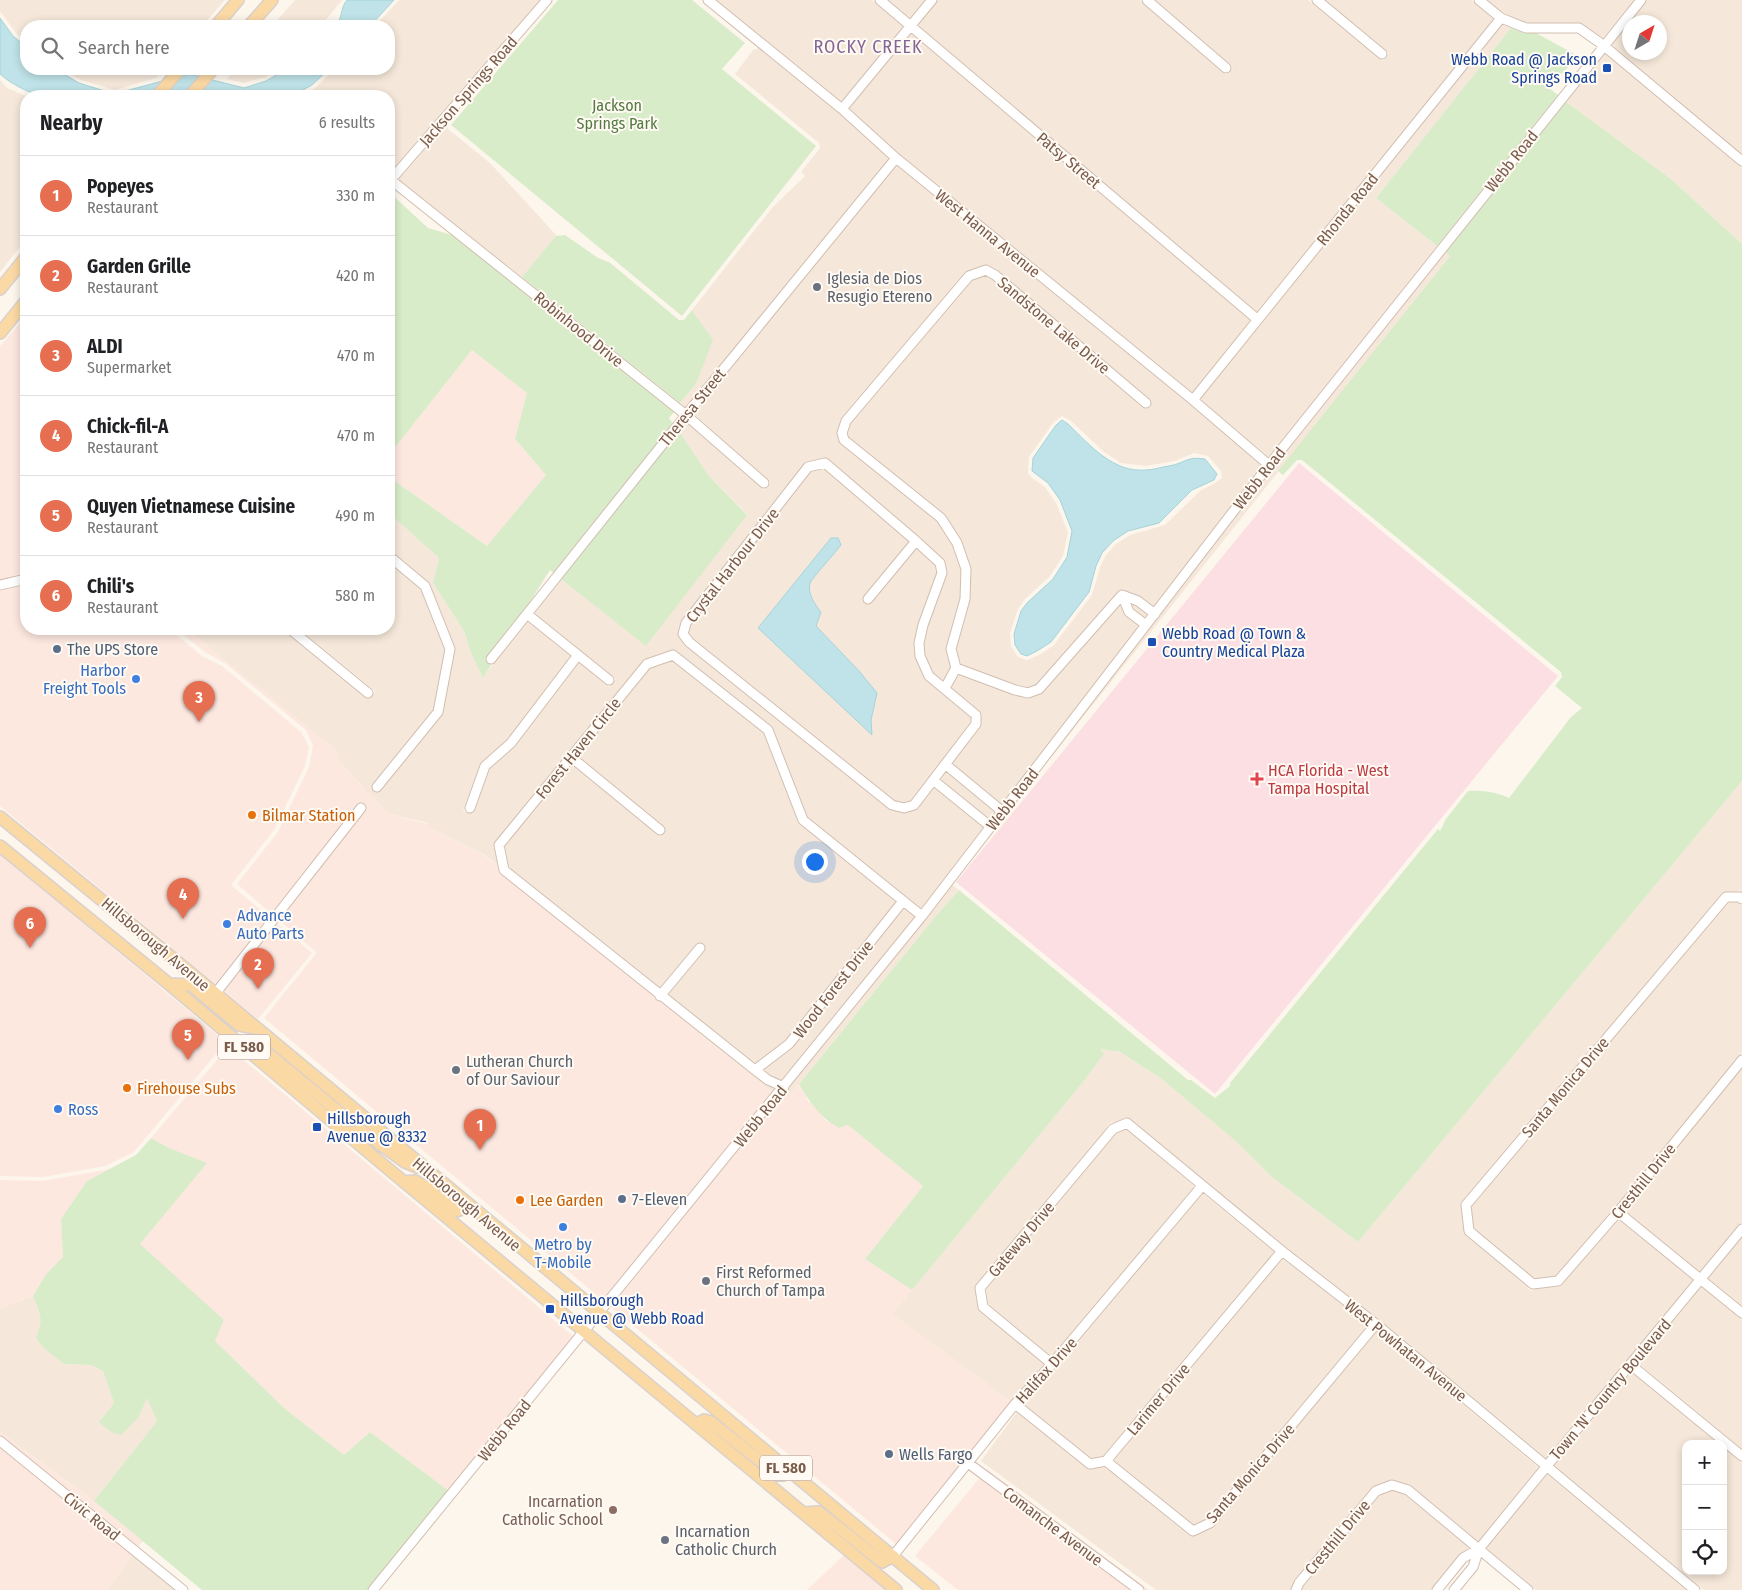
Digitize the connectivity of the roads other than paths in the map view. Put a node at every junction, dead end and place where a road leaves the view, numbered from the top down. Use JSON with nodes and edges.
{"nodes":[{"id":1,"x":238,"y":0,"type":"edge"},
{"id":2,"x":272,"y":0,"type":"edge"},
{"id":3,"x":547,"y":0,"type":"edge"},
{"id":4,"x":708,"y":0,"type":"edge"},
{"id":5,"x":880,"y":0,"type":"edge"},
{"id":6,"x":932,"y":0,"type":"edge"},
{"id":7,"x":1147,"y":0,"type":"edge"},
{"id":8,"x":1317,"y":0,"type":"edge"},
{"id":9,"x":1479,"y":0,"type":"edge"},
{"id":10,"x":1641,"y":0,"type":"edge"},
{"id":11,"x":1501,"y":18,"type":"junction"},
{"id":12,"x":221,"y":20,"type":"edge"},
{"id":13,"x":254,"y":20,"type":"edge"},
{"id":14,"x":910,"y":26,"type":"junction"},
{"id":15,"x":1603,"y":45,"type":"junction"},
{"id":16,"x":1382,"y":54,"type":"dead end"},
{"id":17,"x":1226,"y":68,"type":"dead end"},
{"id":18,"x":175,"y":75,"type":"edge"},
{"id":19,"x":208,"y":75,"type":"edge"},
{"id":20,"x":162,"y":90,"type":"edge"},
{"id":21,"x":195,"y":90,"type":"edge"},
{"id":22,"x":842,"y":109,"type":"junction"},
{"id":23,"x":896,"y":158,"type":"junction"},
{"id":24,"x":1742,"y":161,"type":"edge"},
{"id":25,"x":395,"y":175,"type":"edge"},
{"id":26,"x":395,"y":185,"type":"edge"},
{"id":27,"x":20,"y":264,"type":"edge"},
{"id":28,"x":0,"y":289,"type":"edge"},
{"id":29,"x":20,"y":308,"type":"edge"},
{"id":30,"x":1257,"y":319,"type":"junction"},
{"id":31,"x":0,"y":333,"type":"edge"},
{"id":32,"x":1193,"y":400,"type":"junction"},
{"id":33,"x":1146,"y":403,"type":"dead end"},
{"id":34,"x":686,"y":414,"type":"junction"},
{"id":35,"x":1270,"y":464,"type":"junction"},
{"id":36,"x":764,"y":484,"type":"dead end"},
{"id":37,"x":916,"y":541,"type":"junction"},
{"id":38,"x":395,"y":561,"type":"edge"},
{"id":39,"x":20,"y":580,"type":"edge"},
{"id":40,"x":0,"y":584,"type":"edge"},
{"id":41,"x":1122,"y":595,"type":"junction"},
{"id":42,"x":868,"y":599,"type":"dead end"},
{"id":43,"x":527,"y":614,"type":"junction"},
{"id":44,"x":1155,"y":614,"type":"junction"},
{"id":45,"x":1146,"y":625,"type":"junction"},
{"id":46,"x":297,"y":635,"type":"edge"},
{"id":47,"x":578,"y":655,"type":"junction"},
{"id":48,"x":491,"y":659,"type":"dead end"},
{"id":49,"x":956,"y":668,"type":"junction"},
{"id":50,"x":609,"y":680,"type":"dead end"},
{"id":51,"x":944,"y":688,"type":"junction"},
{"id":52,"x":368,"y":693,"type":"dead end"},
{"id":53,"x":571,"y":757,"type":"junction"},
{"id":54,"x":945,"y":764,"type":"junction"},
{"id":55,"x":933,"y":780,"type":"junction"},
{"id":56,"x":376,"y":787,"type":"dead end"},
{"id":57,"x":361,"y":808,"type":"dead end"},
{"id":58,"x":470,"y":808,"type":"dead end"},
{"id":59,"x":1003,"y":812,"type":"junction"},
{"id":60,"x":0,"y":817,"type":"edge"},
{"id":61,"x":991,"y":827,"type":"junction"},
{"id":62,"x":660,"y":830,"type":"dead end"},
{"id":63,"x":0,"y":846,"type":"edge"},
{"id":64,"x":1741,"y":898,"type":"edge"},
{"id":65,"x":903,"y":900,"type":"junction"},
{"id":66,"x":116,"y":912,"type":"junction"},
{"id":67,"x":922,"y":916,"type":"junction"},
{"id":68,"x":102,"y":929,"type":"junction"},
{"id":69,"x":700,"y":948,"type":"dead end"},
{"id":70,"x":169,"y":984,"type":"junction"},
{"id":71,"x":215,"y":994,"type":"junction"},
{"id":72,"x":660,"y":996,"type":"junction"},
{"id":73,"x":256,"y":1028,"type":"junction"},
{"id":74,"x":252,"y":1053,"type":"junction"},
{"id":75,"x":1742,"y":1060,"type":"edge"},
{"id":76,"x":755,"y":1070,"type":"junction"},
{"id":77,"x":784,"y":1087,"type":"junction"},
{"id":78,"x":361,"y":1116,"type":"junction"},
{"id":79,"x":1113,"y":1129,"type":"joint"},
{"id":80,"x":346,"y":1133,"type":"junction"},
{"id":81,"x":428,"y":1172,"type":"junction"},
{"id":82,"x":404,"y":1182,"type":"junction"},
{"id":83,"x":1202,"y":1186,"type":"junction"},
{"id":84,"x":468,"y":1205,"type":"junction"},
{"id":85,"x":1618,"y":1212,"type":"junction"},
{"id":86,"x":1742,"y":1229,"type":"edge"},
{"id":87,"x":1282,"y":1251,"type":"junction"},
{"id":88,"x":1701,"y":1279,"type":"junction"},
{"id":89,"x":1532,"y":1284,"type":"joint"},
{"id":90,"x":1742,"y":1313,"type":"edge"},
{"id":91,"x":600,"y":1314,"type":"junction"},
{"id":92,"x":1376,"y":1324,"type":"junction"},
{"id":93,"x":585,"y":1332,"type":"junction"},
{"id":94,"x":1052,"y":1364,"type":"junction"},
{"id":95,"x":1631,"y":1365,"type":"junction"},
{"id":96,"x":1015,"y":1404,"type":"junction"},
{"id":97,"x":697,"y":1424,"type":"junction"},
{"id":98,"x":0,"y":1441,"type":"edge"},
{"id":99,"x":1742,"y":1456,"type":"edge"},
{"id":100,"x":1106,"y":1461,"type":"junction"},
{"id":101,"x":968,"y":1463,"type":"junction"},
{"id":102,"x":1546,"y":1466,"type":"junction"},
{"id":103,"x":789,"y":1470,"type":"junction"},
{"id":104,"x":804,"y":1512,"type":"junction"},
{"id":105,"x":1479,"y":1549,"type":"junction"},
{"id":106,"x":893,"y":1556,"type":"junction"},
{"id":107,"x":183,"y":1590,"type":"edge"},
{"id":108,"x":373,"y":1590,"type":"edge"},
{"id":109,"x":896,"y":1590,"type":"edge"},
{"id":110,"x":934,"y":1590,"type":"edge"},
{"id":111,"x":1139,"y":1590,"type":"edge"},
{"id":112,"x":1296,"y":1590,"type":"edge"},
{"id":113,"x":1437,"y":1590,"type":"edge"},
{"id":114,"x":1454,"y":1590,"type":"edge"},
{"id":115,"x":1528,"y":1590,"type":"edge"},
{"id":116,"x":1695,"y":1590,"type":"edge"}],
"edges":[{"from":1,"to":12,"type":"main road"},
{"from":2,"to":13,"type":"main road"},
{"from":3,"to":25,"type":"street","name":"Jackson Springs Road"},
{"from":4,"to":22,"type":"street","name":"West Hanna Avenue"},
{"from":5,"to":14,"type":"street","name":"Patsy Street"},
{"from":6,"to":14,"type":"street"},
{"from":7,"to":17,"type":"street"},
{"from":8,"to":16,"type":"street"},
{"from":9,"to":11,"type":"street"},
{"from":10,"to":15,"type":"street","name":"Webb Road"},
{"from":11,"to":15,"type":"street"},
{"from":11,"to":30,"type":"street","name":"Rhonda Road"},
{"from":14,"to":22,"type":"street"},
{"from":14,"to":30,"type":"street","name":"Patsy Street"},
{"from":15,"to":24,"type":"street"},
{"from":15,"to":35,"type":"street","name":"Webb Road"},
{"from":18,"to":20,"type":"main road"},
{"from":19,"to":21,"type":"main road"},
{"from":22,"to":23,"type":"street","name":"West Hanna Avenue"},
{"from":23,"to":32,"type":"street","name":"West Hanna Avenue"},
{"from":23,"to":34,"type":"street","name":"Theresa Street"},
{"from":26,"to":34,"type":"street","name":"Robinhood Drive"},
{"from":27,"to":28,"type":"main road"},
{"from":29,"to":31,"type":"main road"},
{"from":30,"to":32,"type":"street","name":"Rhonda Road"},
{"from":32,"to":35,"type":"street","name":"West Hanna Avenue"},
{"from":33,"to":49,"type":"street","name":"Sandstone Lake Drive"},
{"from":34,"to":36,"type":"street","name":"Robinhood Drive"},
{"from":34,"to":43,"type":"street","name":"Theresa Street"},
{"from":35,"to":44,"type":"street","name":"Webb Road"},
{"from":37,"to":42,"type":"street"},
{"from":37,"to":51,"type":"street","name":"Crystal Harbour Drive"},
{"from":37,"to":55,"type":"street","name":"Crystal Harbour Drive"},
{"from":38,"to":56,"type":"street"},
{"from":39,"to":40,"type":"street"},
{"from":41,"to":44,"type":"street"},
{"from":41,"to":45,"type":"street"},
{"from":41,"to":49,"type":"street"},
{"from":43,"to":47,"type":"street"},
{"from":43,"to":48,"type":"street","name":"Theresa Street"},
{"from":44,"to":45,"type":"street","name":"Webb Road"},
{"from":45,"to":59,"type":"street","name":"Webb Road"},
{"from":46,"to":52,"type":"street"},
{"from":47,"to":50,"type":"street"},
{"from":47,"to":58,"type":"street"},
{"from":49,"to":51,"type":"street"},
{"from":51,"to":54,"type":"street","name":"Crystal Harbour Drive"},
{"from":53,"to":62,"type":"street"},
{"from":53,"to":65,"type":"street","name":"Forest Haven Circle"},
{"from":53,"to":72,"type":"street","name":"Forest Haven Circle"},
{"from":54,"to":55,"type":"street","name":"Crystal Harbour Drive"},
{"from":54,"to":59,"type":"street"},
{"from":55,"to":61,"type":"street"},
{"from":57,"to":71,"type":"street"},
{"from":59,"to":61,"type":"street","name":"Webb Road"},
{"from":60,"to":66,"type":"main road","name":"Hillsborough Avenue","number":"FL 580"},
{"from":61,"to":67,"type":"street","name":"Webb Road"},
{"from":63,"to":68,"type":"main road","name":"Hillsborough Avenue","number":"FL 580"},
{"from":64,"to":89,"type":"street","name":"Santa Monica Drive"},
{"from":65,"to":67,"type":"street","name":"Forest Haven Circle"},
{"from":65,"to":76,"type":"street","name":"Wood Forest Drive"},
{"from":66,"to":68,"type":"main road"},
{"from":66,"to":71,"type":"main road","name":"Hillsborough Avenue","number":"FL 580"},
{"from":67,"to":77,"type":"street","name":"Webb Road"},
{"from":68,"to":70,"type":"main road","name":"Hillsborough Avenue","number":"FL 580"},
{"from":69,"to":72,"type":"street"},
{"from":70,"to":73,"type":"main road"},
{"from":70,"to":74,"type":"main road","name":"Hillsborough Avenue","number":"FL 580"},
{"from":71,"to":73,"type":"main road","name":"Hillsborough Avenue","number":"FL 580"},
{"from":72,"to":76,"type":"street","name":"Forest Haven Circle"},
{"from":73,"to":78,"type":"main road","name":"Hillsborough Avenue","number":"FL 580"},
{"from":74,"to":78,"type":"main road"},
{"from":74,"to":80,"type":"main road","name":"Hillsborough Avenue","number":"FL 580"},
{"from":75,"to":85,"type":"street","name":"Cresthill Drive"},
{"from":76,"to":77,"type":"street","name":"Forest Haven Circle"},
{"from":77,"to":91,"type":"street","name":"Webb Road"},
{"from":78,"to":81,"type":"main road","name":"Hillsborough Avenue","number":"FL 580"},
{"from":79,"to":83,"type":"street","name":"West Powhatan Avenue"},
{"from":79,"to":94,"type":"street","name":"Gateway Drive"},
{"from":80,"to":81,"type":"main road"},
{"from":80,"to":82,"type":"main road","name":"Hillsborough Avenue","number":"FL 580"},
{"from":81,"to":84,"type":"main road","name":"Hillsborough Avenue","number":"FL 580"},
{"from":82,"to":84,"type":"main road"},
{"from":82,"to":93,"type":"main road","name":"Hillsborough Avenue","number":"FL 580"},
{"from":83,"to":87,"type":"street","name":"West Powhatan Avenue"},
{"from":83,"to":94,"type":"street","name":"Halifax Drive"},
{"from":84,"to":91,"type":"main road","name":"Hillsborough Avenue","number":"FL 580"},
{"from":85,"to":88,"type":"street"},
{"from":85,"to":89,"type":"street","name":"Cresthill Drive"},
{"from":86,"to":88,"type":"street","name":"Town 'N' Country Boulevard"},
{"from":87,"to":92,"type":"street","name":"West Powhatan Avenue"},
{"from":87,"to":100,"type":"street","name":"Larimer Drive"},
{"from":88,"to":90,"type":"street"},
{"from":88,"to":95,"type":"street","name":"Town 'N' Country Boulevard"},
{"from":91,"to":93,"type":"street","name":"Webb Road"},
{"from":91,"to":103,"type":"main road","name":"Hillsborough Avenue","number":"FL 580"},
{"from":92,"to":100,"type":"street","name":"Santa Monica Drive"},
{"from":92,"to":102,"type":"street","name":"West Powhatan Avenue"},
{"from":93,"to":97,"type":"main road","name":"Hillsborough Avenue","number":"FL 580"},
{"from":93,"to":108,"type":"street","name":"Webb Road"},
{"from":94,"to":96,"type":"street","name":"Halifax Drive"},
{"from":95,"to":99,"type":"street"},
{"from":95,"to":102,"type":"street","name":"Town 'N' Country Boulevard"},
{"from":96,"to":100,"type":"street"},
{"from":96,"to":101,"type":"street","name":"Halifax Drive"},
{"from":97,"to":103,"type":"main road"},
{"from":97,"to":104,"type":"main road","name":"Hillsborough Avenue","number":"FL 580"},
{"from":98,"to":107,"type":"street","name":"Civic Road"},
{"from":101,"to":106,"type":"street","name":"Halifax Drive"},
{"from":101,"to":111,"type":"street","name":"Comanche Avenue"},
{"from":102,"to":105,"type":"street","name":"Town 'N' Country Boulevard"},
{"from":102,"to":116,"type":"street","name":"West Powhatan Avenue"},
{"from":103,"to":106,"type":"main road","name":"Hillsborough Avenue","number":"FL 580"},
{"from":104,"to":106,"type":"main road"},
{"from":104,"to":109,"type":"main road","name":"Hillsborough Avenue","number":"FL 580"},
{"from":105,"to":112,"type":"street","name":"Cresthill Drive"},
{"from":105,"to":113,"type":"street","name":"Town 'N' Country Boulevard"},
{"from":105,"to":114,"type":"street","name":"Town 'N' Country Boulevard"},
{"from":105,"to":115,"type":"street","name":"Cresthill Drive"},
{"from":106,"to":110,"type":"main road","name":"Hillsborough Avenue","number":"FL 580"}]}
